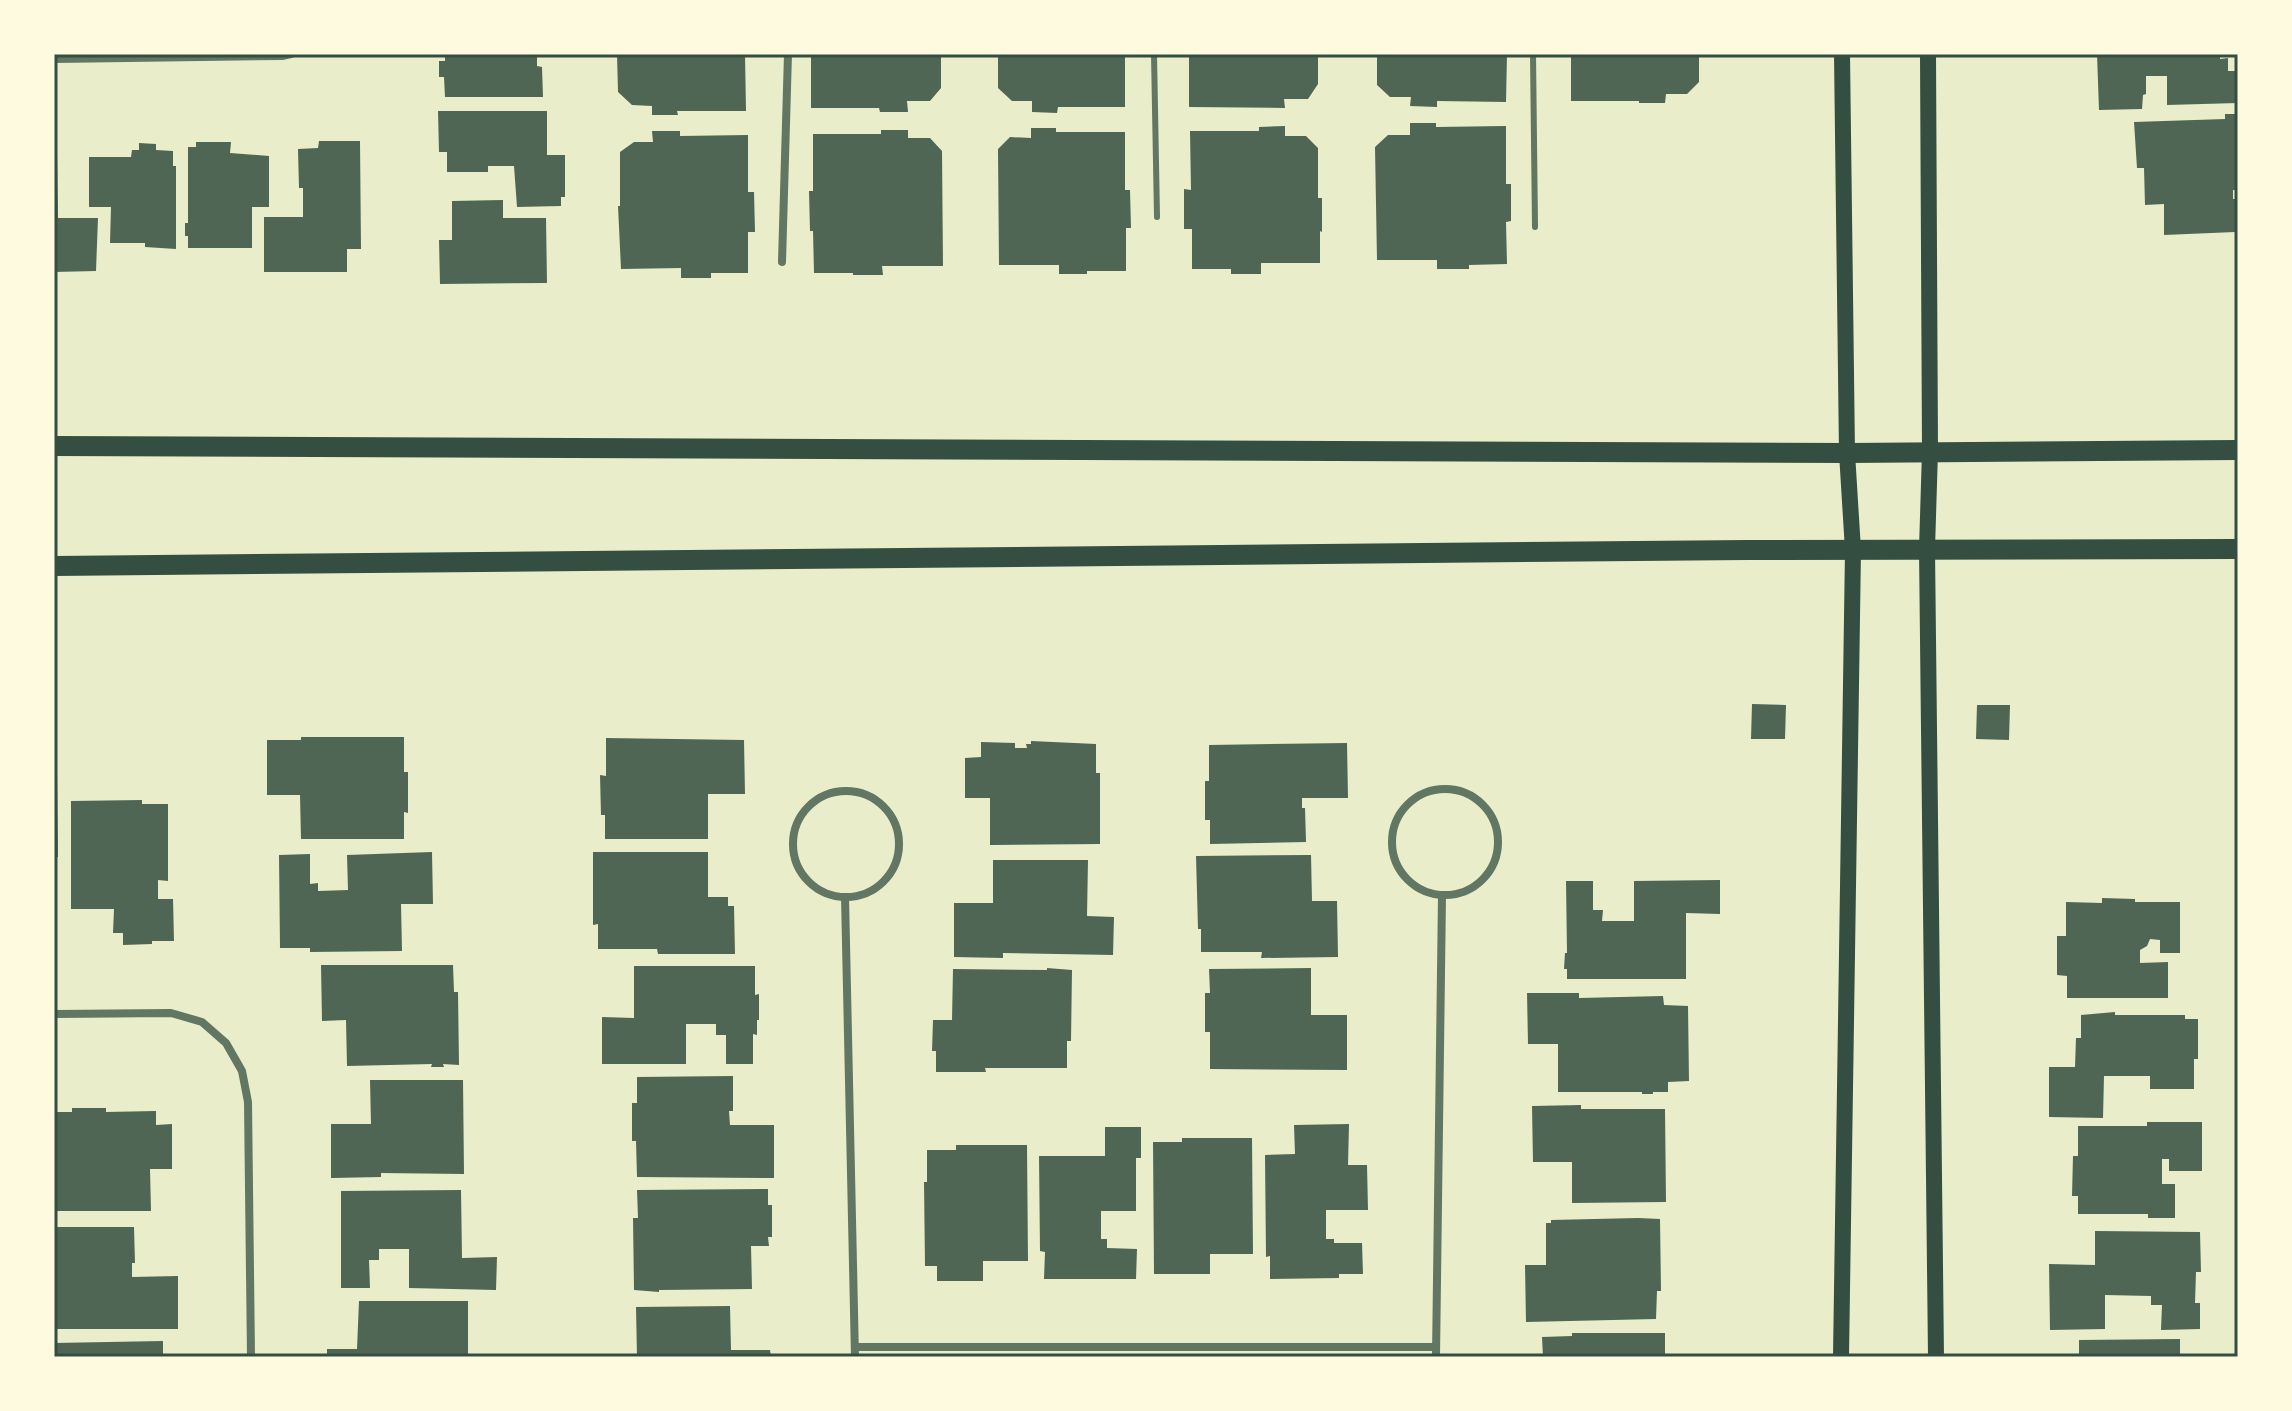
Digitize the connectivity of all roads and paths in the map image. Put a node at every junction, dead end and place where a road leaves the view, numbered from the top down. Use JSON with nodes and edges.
{"nodes":[{"id":1,"x":291,"y":54,"type":"edge"},
{"id":2,"x":788,"y":54,"type":"edge"},
{"id":3,"x":1154,"y":54,"type":"edge"},
{"id":4,"x":1533,"y":54,"type":"edge"},
{"id":5,"x":1842,"y":54,"type":"edge"},
{"id":6,"x":1928,"y":54,"type":"edge"},
{"id":7,"x":54,"y":59,"type":"edge"},
{"id":8,"x":1157,"y":217,"type":"dead end"},
{"id":9,"x":1535,"y":227,"type":"dead end"},
{"id":10,"x":782,"y":262,"type":"dead end"},
{"id":11,"x":54,"y":446,"type":"edge"},
{"id":12,"x":2238,"y":450,"type":"edge"},
{"id":13,"x":1930,"y":451,"type":"junction"},
{"id":14,"x":1847,"y":453,"type":"junction"},
{"id":15,"x":1927,"y":549,"type":"junction"},
{"id":16,"x":2238,"y":549,"type":"edge"},
{"id":17,"x":1853,"y":550,"type":"junction"},
{"id":18,"x":54,"y":566,"type":"edge"},
{"id":19,"x":1442,"y":895,"type":"junction"},
{"id":20,"x":845,"y":897,"type":"junction"},
{"id":21,"x":54,"y":1014,"type":"edge"},
{"id":22,"x":855,"y":1352,"type":"edge"},
{"id":23,"x":1436,"y":1352,"type":"edge"},
{"id":24,"x":251,"y":1357,"type":"edge"},
{"id":25,"x":1841,"y":1357,"type":"edge"},
{"id":26,"x":1936,"y":1357,"type":"edge"}],
"edges":[{"from":1,"to":7,"type":"street"},
{"from":2,"to":10,"type":"street"},
{"from":3,"to":8,"type":"lane"},
{"from":4,"to":9,"type":"lane"},
{"from":5,"to":14,"type":"main road"},
{"from":6,"to":13,"type":"main road"},
{"from":11,"to":14,"type":"main road"},
{"from":12,"to":13,"type":"main road"},
{"from":13,"to":14,"type":"main road"},
{"from":13,"to":15,"type":"main road"},
{"from":14,"to":17,"type":"main road"},
{"from":15,"to":16,"type":"main road"},
{"from":15,"to":17,"type":"main road"},
{"from":15,"to":26,"type":"main road"},
{"from":17,"to":18,"type":"main road"},
{"from":17,"to":25,"type":"main road"},
{"from":19,"to":19,"type":"street"},
{"from":19,"to":23,"type":"street"},
{"from":20,"to":20,"type":"street"},
{"from":20,"to":22,"type":"street"},
{"from":21,"to":24,"type":"street"},
{"from":22,"to":23,"type":"street"}]}
